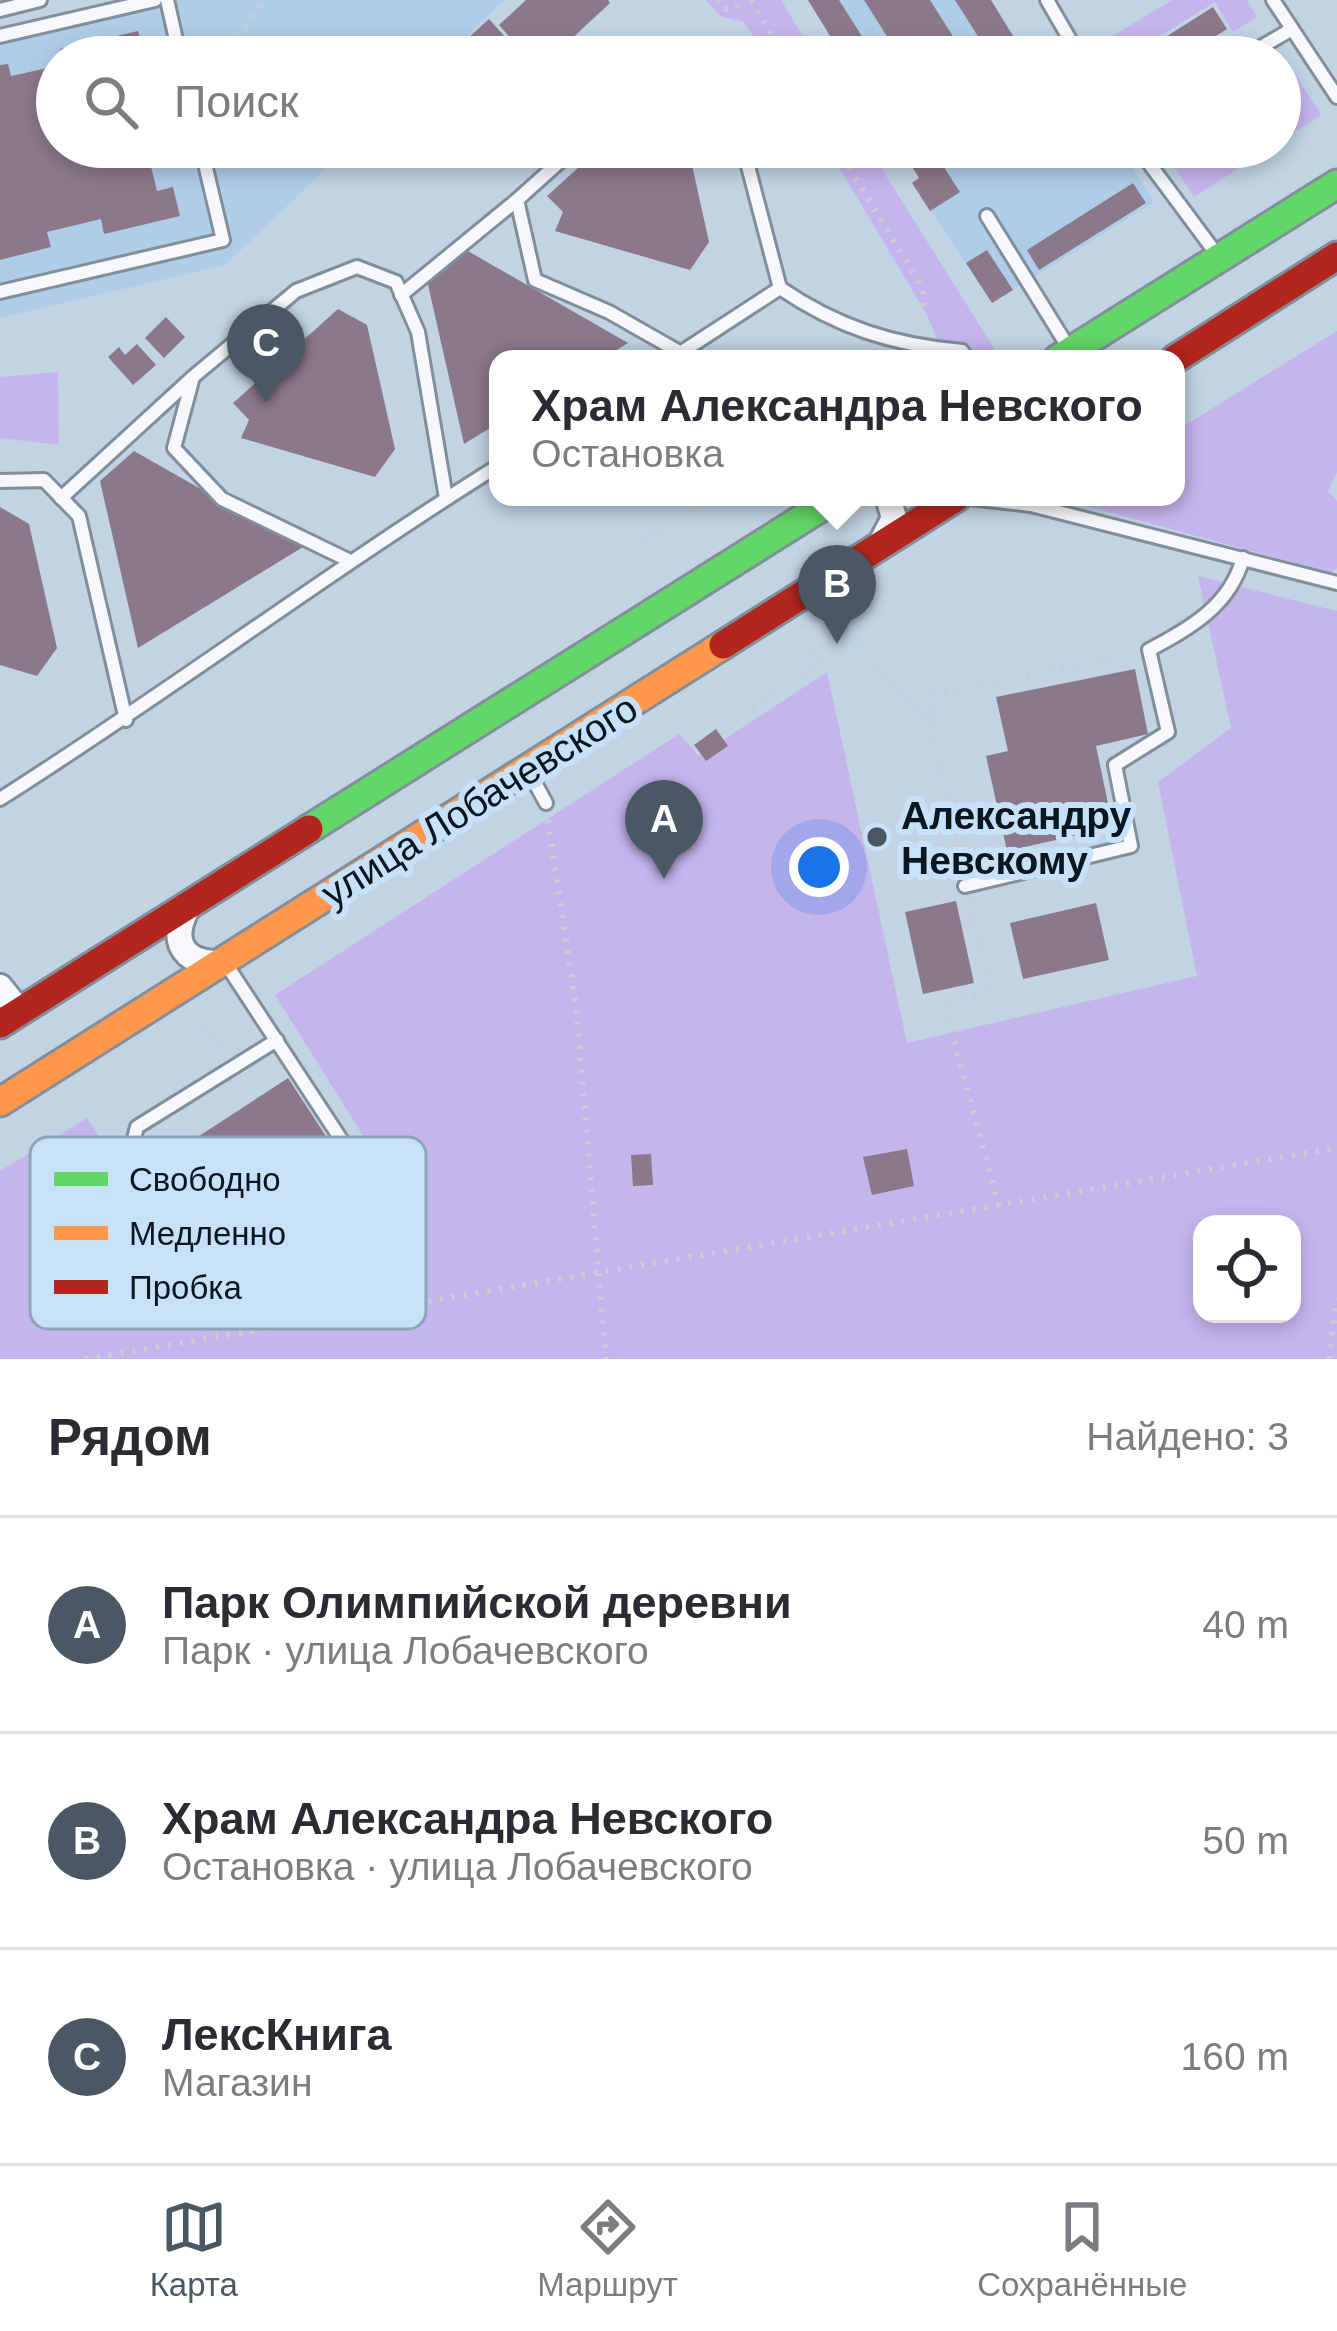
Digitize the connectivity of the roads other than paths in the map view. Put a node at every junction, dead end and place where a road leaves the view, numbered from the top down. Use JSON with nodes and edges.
{"nodes":[{"id":1,"x":40,"y":0,"type":"edge"},
{"id":2,"x":155,"y":0,"type":"edge"},
{"id":3,"x":167,"y":0,"type":"edge"},
{"id":4,"x":1047,"y":0,"type":"edge"},
{"id":5,"x":1273,"y":0,"type":"edge"},
{"id":6,"x":0,"y":10,"type":"edge"},
{"id":7,"x":1292,"y":29,"type":"junction"},
{"id":8,"x":0,"y":36,"type":"edge"},
{"id":9,"x":175,"y":36,"type":"edge"},
{"id":10,"x":1067,"y":36,"type":"edge"},
{"id":11,"x":1280,"y":36,"type":"edge"},
{"id":12,"x":1297,"y":36,"type":"edge"},
{"id":13,"x":1301,"y":43,"type":"edge"},
{"id":14,"x":1337,"y":97,"type":"edge"},
{"id":15,"x":206,"y":168,"type":"edge"},
{"id":16,"x":553,"y":168,"type":"edge"},
{"id":17,"x":749,"y":168,"type":"edge"},
{"id":18,"x":1153,"y":168,"type":"edge"},
{"id":19,"x":1337,"y":184,"type":"edge"},
{"id":20,"x":517,"y":200,"type":"junction"},
{"id":21,"x":987,"y":216,"type":"dead end"},
{"id":22,"x":1337,"y":256,"type":"edge"},
{"id":23,"x":1220,"y":258,"type":"junction"},
{"id":24,"x":780,"y":288,"type":"junction"},
{"id":25,"x":0,"y":292,"type":"edge"},
{"id":26,"x":401,"y":295,"type":"junction"},
{"id":27,"x":667,"y":350,"type":"edge"},
{"id":28,"x":685,"y":350,"type":"edge"},
{"id":29,"x":916,"y":350,"type":"edge"},
{"id":30,"x":1062,"y":350,"type":"edge"},
{"id":31,"x":1073,"y":350,"type":"edge"},
{"id":32,"x":1185,"y":353,"type":"edge"},
{"id":33,"x":193,"y":377,"type":"junction"},
{"id":34,"x":489,"y":472,"type":"edge"},
{"id":35,"x":0,"y":481,"type":"edge"},
{"id":36,"x":62,"y":498,"type":"junction"},
{"id":37,"x":446,"y":498,"type":"junction"},
{"id":38,"x":823,"y":506,"type":"edge"},
{"id":39,"x":891,"y":506,"type":"edge"},
{"id":40,"x":944,"y":506,"type":"edge"},
{"id":41,"x":1035,"y":506,"type":"edge"},
{"id":42,"x":879,"y":547,"type":"junction"},
{"id":43,"x":1243,"y":558,"type":"junction"},
{"id":44,"x":348,"y":560,"type":"junction"},
{"id":45,"x":1337,"y":583,"type":"edge"},
{"id":46,"x":126,"y":720,"type":"junction"},
{"id":47,"x":526,"y":766,"type":"junction"},
{"id":48,"x":0,"y":799,"type":"edge"},
{"id":49,"x":546,"y":803,"type":"road end"},
{"id":50,"x":965,"y":886,"type":"road end"},
{"id":51,"x":189,"y":905,"type":"junction"},
{"id":52,"x":225,"y":963,"type":"junction"},
{"id":53,"x":0,"y":987,"type":"edge"},
{"id":54,"x":10,"y":1018,"type":"edge"},
{"id":55,"x":277,"y":1040,"type":"junction"},
{"id":56,"x":0,"y":1102,"type":"edge"},
{"id":57,"x":134,"y":1137,"type":"edge"},
{"id":58,"x":340,"y":1137,"type":"edge"}],
"edges":[{"from":1,"to":6,"type":"lane"},
{"from":2,"to":8,"type":"lane"},
{"from":3,"to":9,"type":"lane"},
{"from":4,"to":10,"type":"lane"},
{"from":5,"to":7,"type":"lane"},
{"from":7,"to":11,"type":"lane"},
{"from":7,"to":12,"type":"lane"},
{"from":13,"to":14,"type":"lane"},
{"from":15,"to":25,"type":"lane"},
{"from":16,"to":20,"type":"lane"},
{"from":17,"to":24,"type":"lane"},
{"from":18,"to":23,"type":"lane"},
{"from":19,"to":23,"type":"main road"},
{"from":20,"to":26,"type":"lane"},
{"from":20,"to":27,"type":"lane"},
{"from":21,"to":30,"type":"lane"},
{"from":22,"to":32,"type":"main road"},
{"from":23,"to":31,"type":"main road"},
{"from":24,"to":28,"type":"lane"},
{"from":24,"to":29,"type":"lane"},
{"from":26,"to":33,"type":"lane"},
{"from":26,"to":37,"type":"lane"},
{"from":33,"to":36,"type":"lane"},
{"from":33,"to":44,"type":"lane"},
{"from":34,"to":37,"type":"lane"},
{"from":35,"to":36,"type":"lane"},
{"from":36,"to":46,"type":"lane"},
{"from":37,"to":44,"type":"lane"},
{"from":38,"to":51,"type":"main road","name":"улица Лобачевского"},
{"from":39,"to":42,"type":"street"},
{"from":40,"to":42,"type":"main road","name":"улица Лобачевского"},
{"from":41,"to":43,"type":"lane"},
{"from":42,"to":47,"type":"main road","name":"улица Лобачевского"},
{"from":43,"to":45,"type":"lane"},
{"from":43,"to":50,"type":"lane"},
{"from":44,"to":46,"type":"lane"},
{"from":46,"to":48,"type":"lane"},
{"from":47,"to":49,"type":"lane"},
{"from":47,"to":52,"type":"main road","name":"улица Лобачевского"},
{"from":51,"to":52,"type":"street"},
{"from":51,"to":54,"type":"main road","name":"улица Лобачевского"},
{"from":52,"to":55,"type":"lane"},
{"from":52,"to":56,"type":"main road","name":"улица Лобачевского"},
{"from":53,"to":54,"type":"street"},
{"from":55,"to":57,"type":"lane"},
{"from":55,"to":58,"type":"lane"}]}
